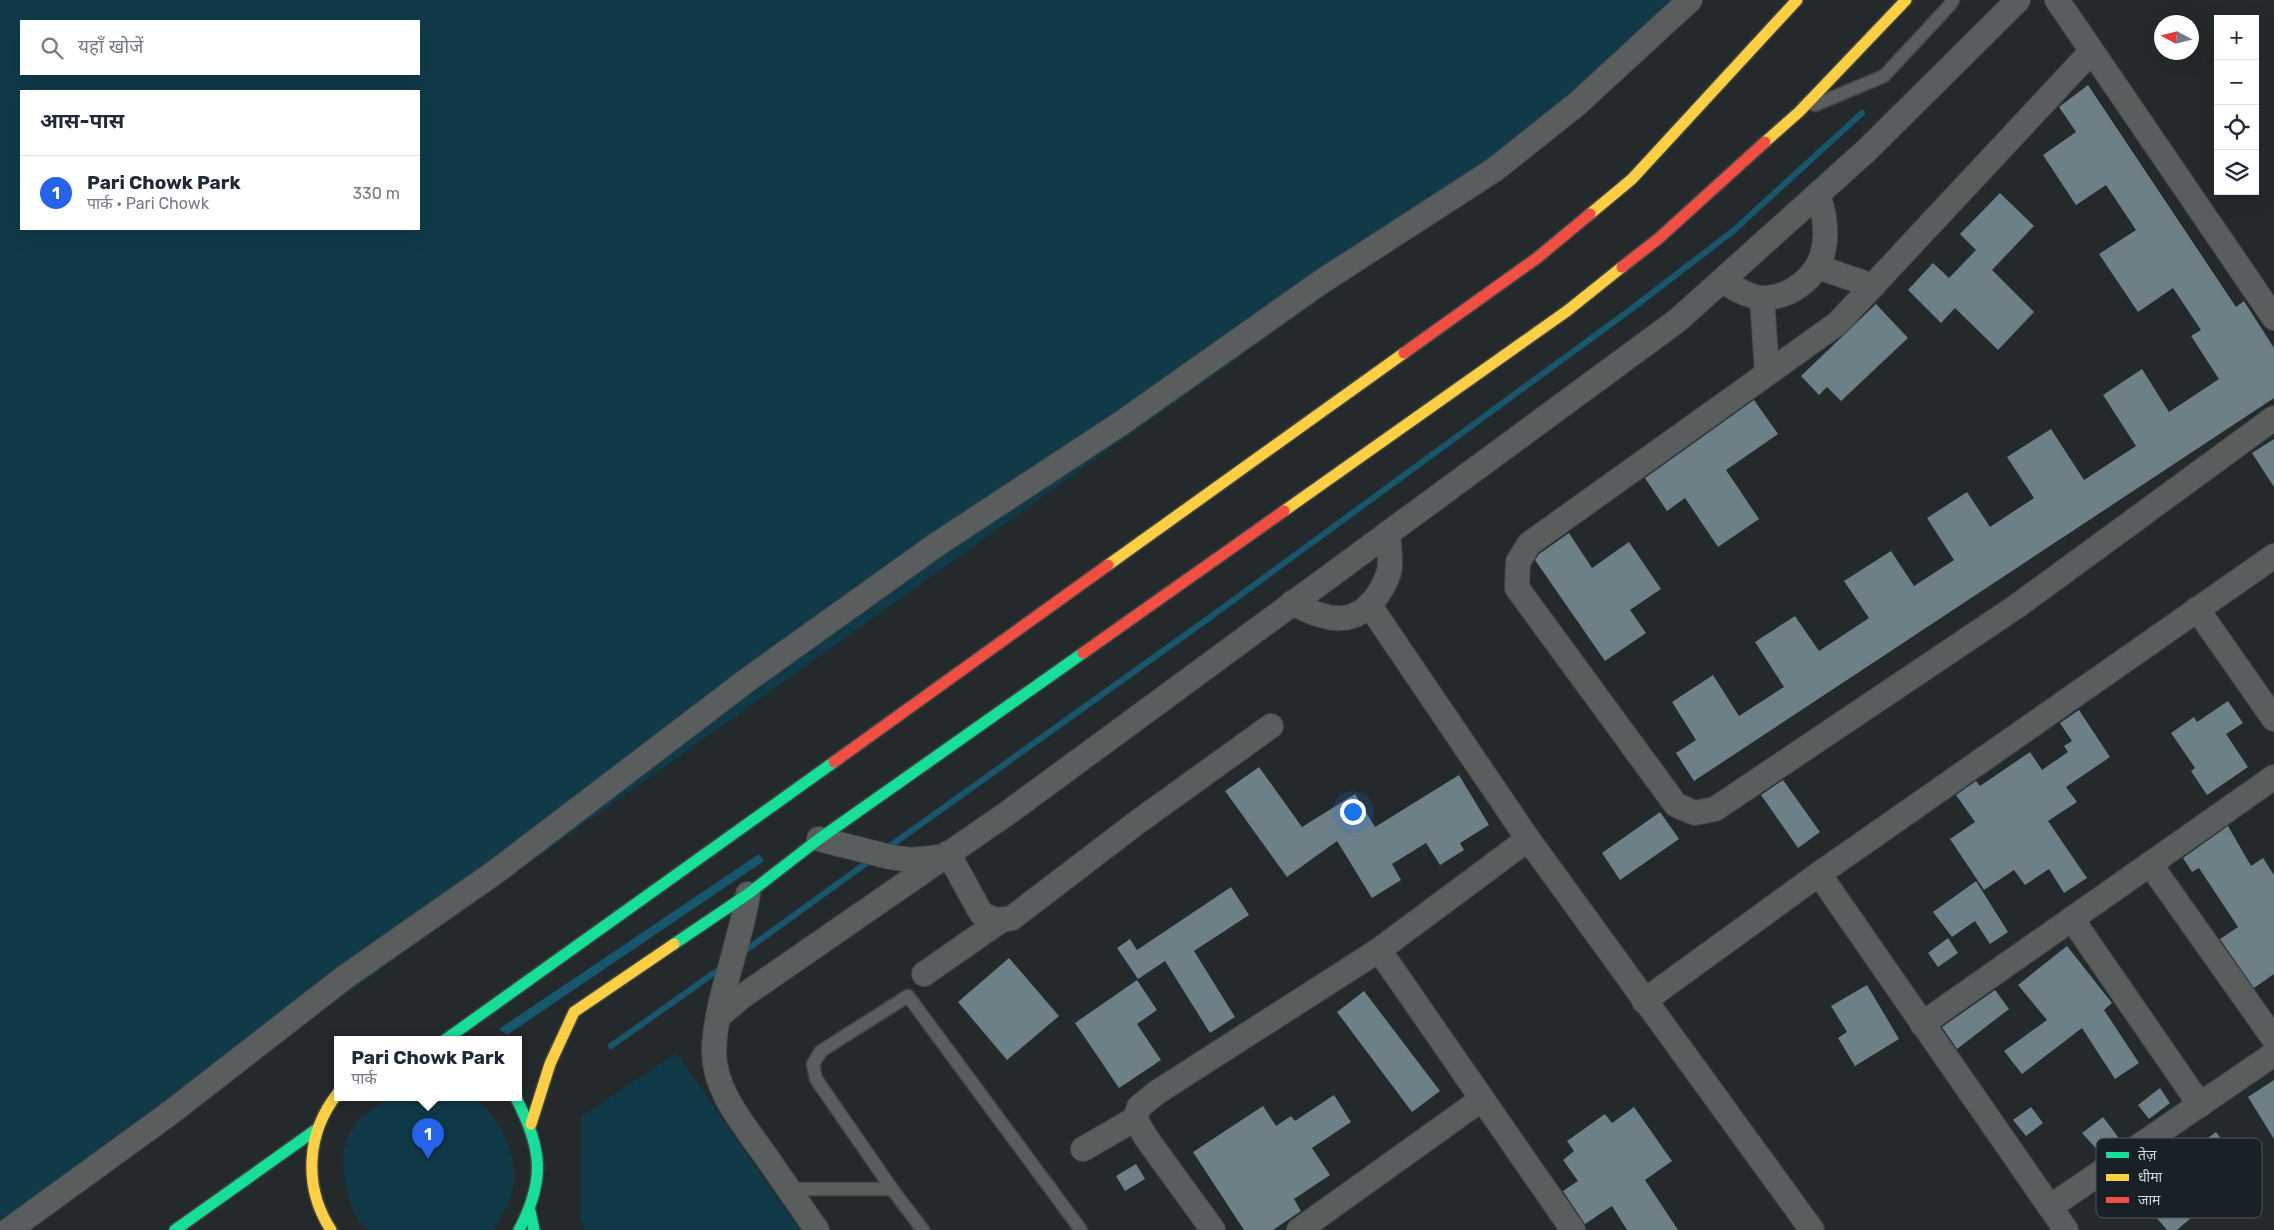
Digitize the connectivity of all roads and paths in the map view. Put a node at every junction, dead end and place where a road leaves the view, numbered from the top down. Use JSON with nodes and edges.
{"nodes":[{"id":1,"x":1690,"y":0,"type":"edge"},
{"id":2,"x":1797,"y":0,"type":"edge"},
{"id":3,"x":1906,"y":0,"type":"edge"},
{"id":4,"x":1952,"y":0,"type":"edge"},
{"id":5,"x":2018,"y":0,"type":"edge"},
{"id":6,"x":2057,"y":0,"type":"edge"},
{"id":7,"x":2092,"y":52,"type":"junction"},
{"id":8,"x":1799,"y":112,"type":"junction"},
{"id":9,"x":1818,"y":194,"type":"junction"},
{"id":10,"x":1818,"y":267,"type":"junction"},
{"id":11,"x":1722,"y":281,"type":"junction"},
{"id":12,"x":1873,"y":286,"type":"junction"},
{"id":13,"x":1762,"y":298,"type":"junction"},
{"id":14,"x":2274,"y":318,"type":"edge"},
{"id":15,"x":1767,"y":373,"type":"junction"},
{"id":16,"x":2274,"y":418,"type":"edge"},
{"id":17,"x":1388,"y":533,"type":"junction"},
{"id":18,"x":2274,"y":556,"type":"edge"},
{"id":19,"x":1292,"y":603,"type":"junction"},
{"id":20,"x":1370,"y":606,"type":"junction"},
{"id":21,"x":2197,"y":609,"type":"junction"},
{"id":22,"x":2274,"y":719,"type":"edge"},
{"id":23,"x":1271,"y":726,"type":"dead end"},
{"id":24,"x":2274,"y":776,"type":"edge"},
{"id":25,"x":819,"y":838,"type":"junction"},
{"id":26,"x":1528,"y":839,"type":"junction"},
{"id":27,"x":944,"y":855,"type":"junction"},
{"id":28,"x":2150,"y":864,"type":"junction"},
{"id":29,"x":1819,"y":874,"type":"junction"},
{"id":30,"x":748,"y":894,"type":"junction"},
{"id":31,"x":2072,"y":919,"type":"junction"},
{"id":32,"x":1000,"y":921,"type":"junction"},
{"id":33,"x":1379,"y":950,"type":"junction"},
{"id":34,"x":924,"y":974,"type":"dead end"},
{"id":35,"x":1644,"y":1001,"type":"junction"},
{"id":36,"x":718,"y":1017,"type":"junction"},
{"id":37,"x":1922,"y":1024,"type":"junction"},
{"id":38,"x":451,"y":1036,"type":"edge"},
{"id":39,"x":2274,"y":1039,"type":"edge"},
{"id":40,"x":2274,"y":1054,"type":"edge"},
{"id":41,"x":1482,"y":1099,"type":"junction"},
{"id":42,"x":334,"y":1101,"type":"edge"},
{"id":43,"x":518,"y":1101,"type":"edge"},
{"id":44,"x":2200,"y":1105,"type":"junction"},
{"id":45,"x":1135,"y":1119,"type":"junction"},
{"id":46,"x":531,"y":1124,"type":"junction"},
{"id":47,"x":317,"y":1129,"type":"junction"},
{"id":48,"x":2151,"y":1138,"type":"edge"},
{"id":49,"x":1083,"y":1148,"type":"dead end"},
{"id":50,"x":2096,"y":1176,"type":"edge"},
{"id":51,"x":789,"y":1189,"type":"junction"},
{"id":52,"x":892,"y":1189,"type":"junction"},
{"id":53,"x":2050,"y":1207,"type":"junction"},
{"id":54,"x":530,"y":1211,"type":"junction"},
{"id":55,"x":8,"y":1230,"type":"edge"},
{"id":56,"x":175,"y":1230,"type":"edge"},
{"id":57,"x":330,"y":1230,"type":"edge"},
{"id":58,"x":519,"y":1230,"type":"edge"},
{"id":59,"x":534,"y":1230,"type":"edge"},
{"id":60,"x":817,"y":1230,"type":"edge"},
{"id":61,"x":923,"y":1230,"type":"edge"},
{"id":62,"x":1081,"y":1230,"type":"edge"},
{"id":63,"x":1213,"y":1230,"type":"edge"},
{"id":64,"x":1299,"y":1230,"type":"edge"},
{"id":65,"x":1573,"y":1230,"type":"edge"},
{"id":66,"x":1812,"y":1230,"type":"edge"},
{"id":67,"x":2066,"y":1230,"type":"edge"}],
"edges":[{"from":1,"to":55,"type":"street"},
{"from":2,"to":38,"type":"main road"},
{"from":3,"to":8,"type":"main road"},
{"from":4,"to":8,"type":"lane"},
{"from":5,"to":9,"type":"street"},
{"from":6,"to":7,"type":"street"},
{"from":7,"to":12,"type":"street"},
{"from":7,"to":14,"type":"street"},
{"from":8,"to":25,"type":"main road"},
{"from":9,"to":10,"type":"street"},
{"from":9,"to":11,"type":"street"},
{"from":10,"to":12,"type":"street"},
{"from":10,"to":13,"type":"street"},
{"from":11,"to":13,"type":"street"},
{"from":11,"to":17,"type":"street"},
{"from":12,"to":15,"type":"street"},
{"from":13,"to":15,"type":"street"},
{"from":15,"to":16,"type":"street"},
{"from":17,"to":19,"type":"street"},
{"from":17,"to":20,"type":"street"},
{"from":18,"to":21,"type":"street"},
{"from":19,"to":20,"type":"street"},
{"from":19,"to":27,"type":"street"},
{"from":20,"to":26,"type":"street"},
{"from":21,"to":22,"type":"street"},
{"from":21,"to":29,"type":"street"},
{"from":23,"to":32,"type":"street"},
{"from":24,"to":28,"type":"street"},
{"from":25,"to":27,"type":"street"},
{"from":25,"to":30,"type":"main road"},
{"from":26,"to":33,"type":"street"},
{"from":26,"to":35,"type":"street"},
{"from":27,"to":32,"type":"street"},
{"from":27,"to":36,"type":"street"},
{"from":28,"to":31,"type":"street"},
{"from":28,"to":39,"type":"street"},
{"from":29,"to":35,"type":"street"},
{"from":29,"to":37,"type":"street"},
{"from":30,"to":36,"type":"street"},
{"from":30,"to":46,"type":"main road"},
{"from":31,"to":37,"type":"street"},
{"from":31,"to":44,"type":"street"},
{"from":32,"to":34,"type":"street"},
{"from":33,"to":41,"type":"street"},
{"from":33,"to":45,"type":"street"},
{"from":35,"to":66,"type":"street"},
{"from":36,"to":51,"type":"street"},
{"from":37,"to":53,"type":"street"},
{"from":40,"to":44,"type":"street"},
{"from":41,"to":64,"type":"street"},
{"from":41,"to":65,"type":"street"},
{"from":42,"to":47,"type":"main road"},
{"from":43,"to":46,"type":"main road"},
{"from":44,"to":48,"type":"street"},
{"from":45,"to":49,"type":"street"},
{"from":45,"to":63,"type":"street"},
{"from":46,"to":54,"type":"main road"},
{"from":47,"to":56,"type":"main road"},
{"from":47,"to":57,"type":"main road"},
{"from":50,"to":53,"type":"street"},
{"from":51,"to":52,"type":"lane"},
{"from":51,"to":60,"type":"street"},
{"from":52,"to":61,"type":"lane"},
{"from":52,"to":62,"type":"lane"},
{"from":53,"to":67,"type":"street"},
{"from":54,"to":58,"type":"main road"},
{"from":54,"to":59,"type":"main road"}]}
